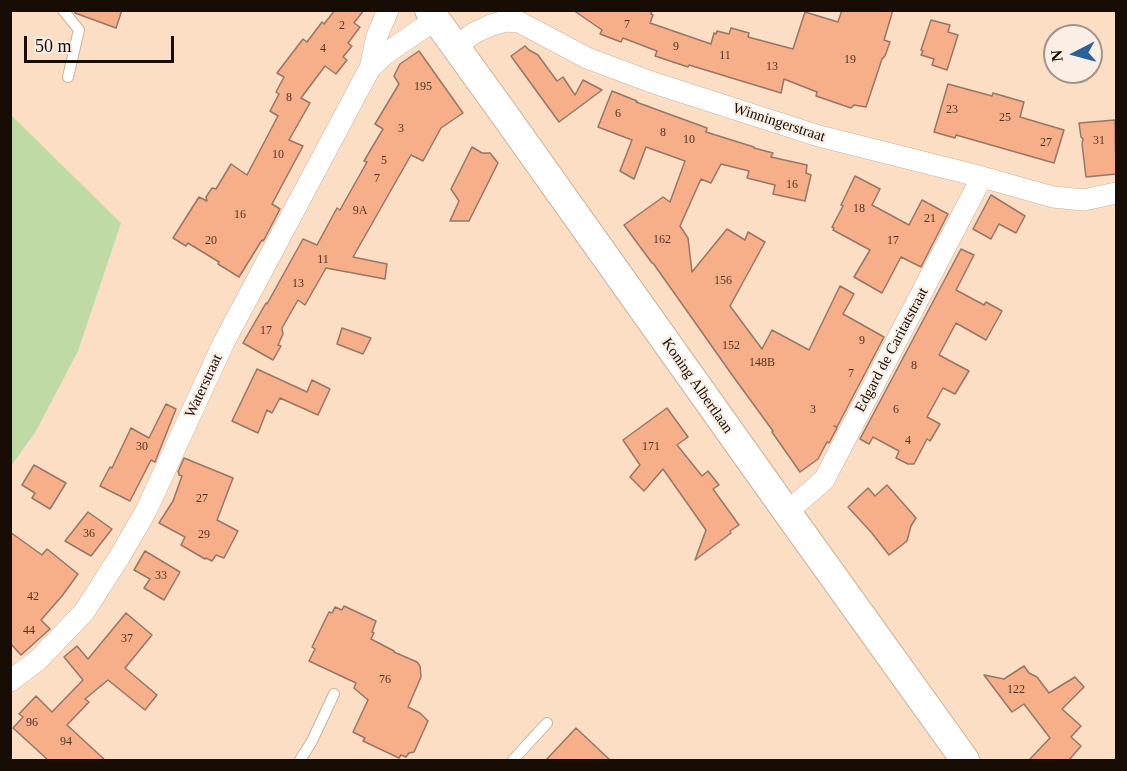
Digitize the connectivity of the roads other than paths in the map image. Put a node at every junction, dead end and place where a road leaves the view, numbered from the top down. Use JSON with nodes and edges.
{"nodes":[{"id":1,"x":63,"y":10,"type":"edge"},
{"id":2,"x":388,"y":10,"type":"edge"},
{"id":3,"x":433,"y":15,"type":"edge"},
{"id":4,"x":456,"y":46,"type":"junction"},
{"id":5,"x":370,"y":68,"type":"junction"},
{"id":6,"x":68,"y":77,"type":"dead end"},
{"id":7,"x":982,"y":177,"type":"junction"},
{"id":8,"x":1116,"y":192,"type":"edge"},
{"id":9,"x":787,"y":512,"type":"junction"},
{"id":10,"x":10,"y":681,"type":"edge"},
{"id":11,"x":334,"y":694,"type":"dead end"},
{"id":12,"x":547,"y":723,"type":"dead end"},
{"id":13,"x":300,"y":760,"type":"edge"},
{"id":14,"x":513,"y":760,"type":"edge"},
{"id":15,"x":965,"y":760,"type":"edge"}],
"edges":[{"from":1,"to":6,"type":"lane"},
{"from":2,"to":5,"type":"street","name":"Waterstraat"},
{"from":3,"to":4,"type":"street","name":"Koning Albertlaan"},
{"from":3,"to":5,"type":"street","name":"Waterstraat"},
{"from":4,"to":7,"type":"street","name":"Winningerstraat"},
{"from":4,"to":9,"type":"street","name":"Koning Albertlaan"},
{"from":5,"to":10,"type":"street","name":"Waterstraat"},
{"from":7,"to":8,"type":"street","name":"Winningerstraat"},
{"from":7,"to":9,"type":"street","name":"Edgard de Caritatstraat"},
{"from":9,"to":15,"type":"street","name":"Koning Albertlaan"},
{"from":11,"to":13,"type":"lane"},
{"from":12,"to":14,"type":"lane"}]}
